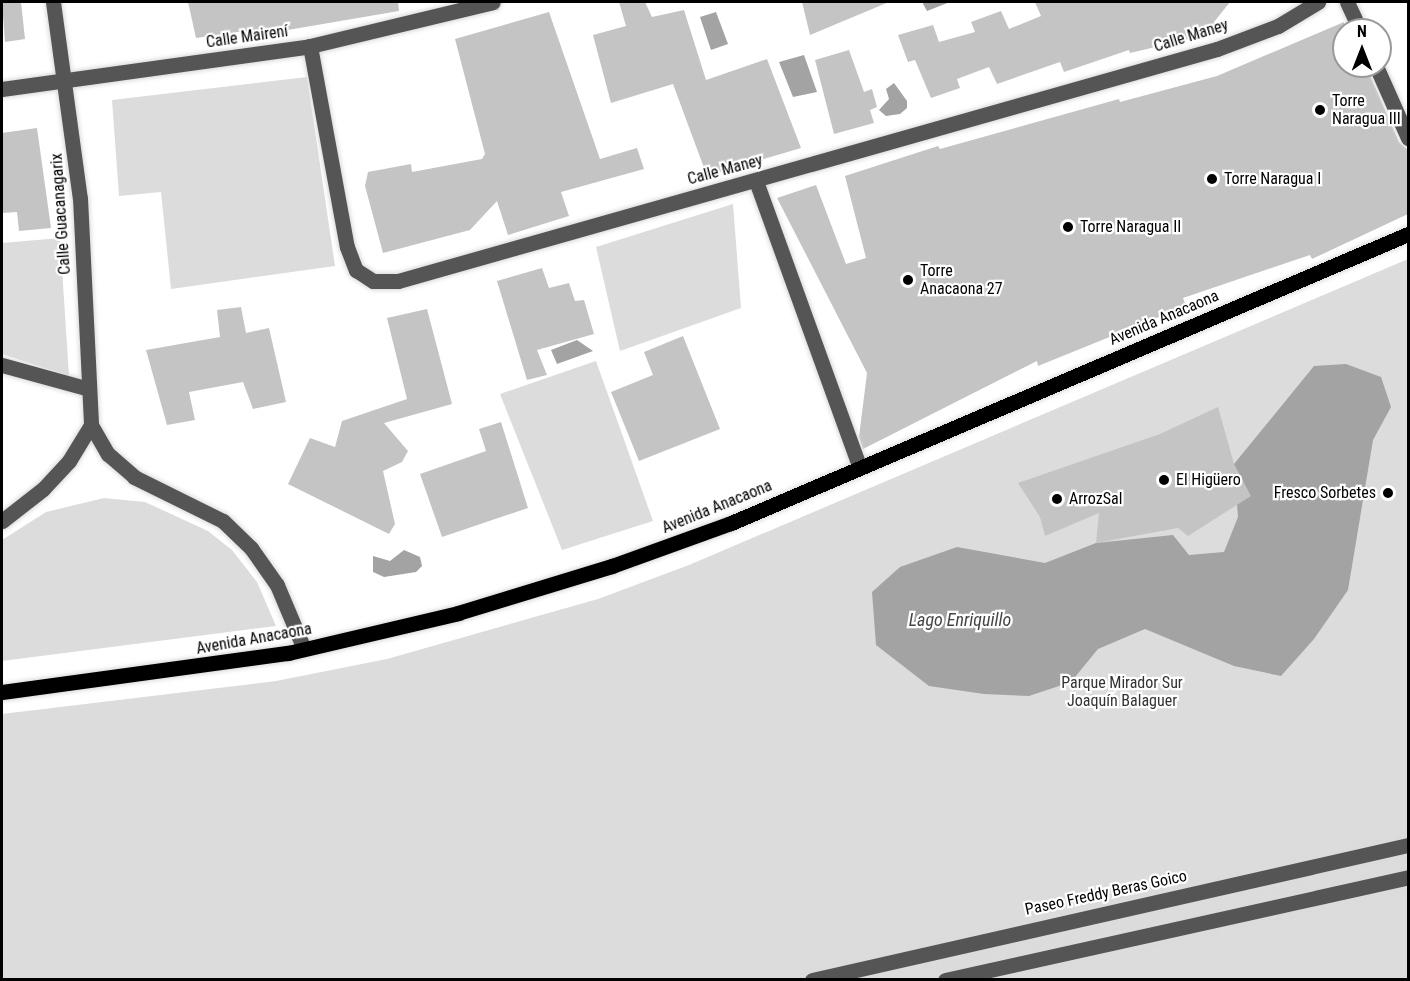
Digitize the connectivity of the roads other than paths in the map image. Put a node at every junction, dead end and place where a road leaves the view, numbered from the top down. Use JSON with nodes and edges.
{"nodes":[{"id":1,"x":53,"y":2,"type":"edge"},
{"id":2,"x":494,"y":2,"type":"edge"},
{"id":3,"x":1318,"y":2,"type":"edge"},
{"id":4,"x":1347,"y":2,"type":"edge"},
{"id":5,"x":1354,"y":18,"type":"edge"},
{"id":6,"x":310,"y":46,"type":"junction"},
{"id":7,"x":1381,"y":78,"type":"edge"},
{"id":8,"x":66,"y":81,"type":"junction"},
{"id":9,"x":2,"y":89,"type":"edge"},
{"id":10,"x":1408,"y":138,"type":"edge"},
{"id":11,"x":756,"y":181,"type":"junction"},
{"id":12,"x":1408,"y":234,"type":"edge"},
{"id":13,"x":2,"y":365,"type":"edge"},
{"id":14,"x":89,"y":389,"type":"junction"},
{"id":15,"x":91,"y":425,"type":"junction"},
{"id":16,"x":859,"y":466,"type":"junction"},
{"id":17,"x":2,"y":520,"type":"edge"},
{"id":18,"x":304,"y":649,"type":"junction"},
{"id":19,"x":2,"y":692,"type":"edge"},
{"id":20,"x":1408,"y":845,"type":"edge"},
{"id":21,"x":1408,"y":877,"type":"edge"},
{"id":22,"x":812,"y":980,"type":"edge"},
{"id":23,"x":945,"y":980,"type":"edge"}],
"edges":[{"from":1,"to":8,"type":"street","name":"Calle Guacanagarix"},
{"from":2,"to":6,"type":"street","name":"Calle Mairení"},
{"from":3,"to":11,"type":"street","name":"Calle Maney"},
{"from":4,"to":5,"type":"street"},
{"from":6,"to":8,"type":"street","name":"Calle Mairení"},
{"from":6,"to":11,"type":"street","name":"Calle Maney"},
{"from":7,"to":10,"type":"street"},
{"from":8,"to":9,"type":"street","name":"Calle Mairení"},
{"from":8,"to":14,"type":"street","name":"Calle Guacanagarix"},
{"from":11,"to":16,"type":"street"},
{"from":12,"to":16,"type":"main road","name":"Avenida Anacaona"},
{"from":13,"to":14,"type":"street"},
{"from":14,"to":15,"type":"street","name":"Calle Guacanagarix"},
{"from":15,"to":17,"type":"street"},
{"from":15,"to":18,"type":"street","name":"Calle Guacanagarix"},
{"from":16,"to":18,"type":"main road","name":"Avenida Anacaona"},
{"from":18,"to":19,"type":"main road","name":"Avenida Anacaona"},
{"from":20,"to":22,"type":"street","name":"Paseo Freddy Beras Goico"},
{"from":21,"to":23,"type":"street"}]}
